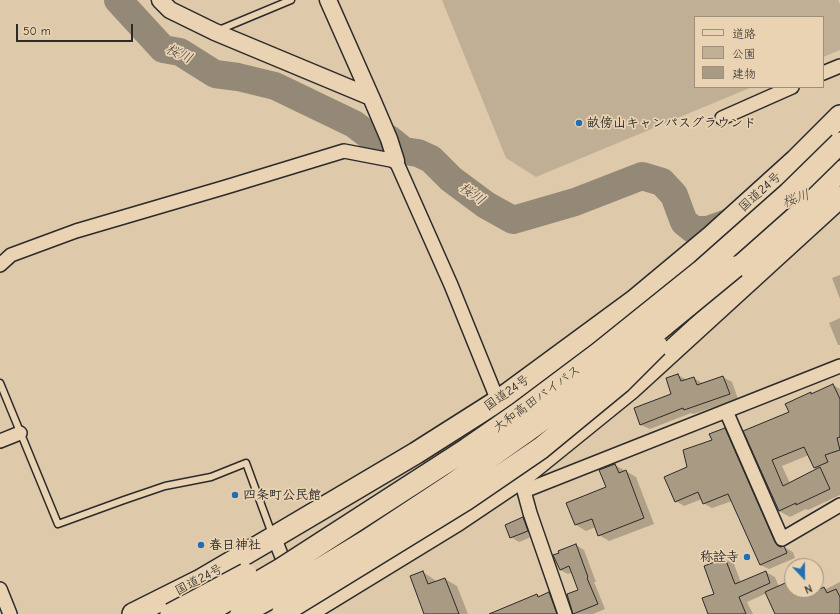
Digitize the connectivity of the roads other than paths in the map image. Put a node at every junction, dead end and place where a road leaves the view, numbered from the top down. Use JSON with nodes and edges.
{"nodes":[{"id":1,"x":160,"y":0,"type":"edge"},
{"id":2,"x":291,"y":0,"type":"edge"},
{"id":3,"x":328,"y":0,"type":"edge"},
{"id":4,"x":215,"y":32,"type":"junction"},
{"id":5,"x":840,"y":66,"type":"edge"},
{"id":6,"x":824,"y":73,"type":"edge"},
{"id":7,"x":790,"y":88,"type":"edge"},
{"id":8,"x":371,"y":97,"type":"junction"},
{"id":9,"x":840,"y":116,"type":"edge"},
{"id":10,"x":722,"y":118,"type":"dead end"},
{"id":11,"x":840,"y":143,"type":"edge"},
{"id":12,"x":396,"y":161,"type":"junction"},
{"id":13,"x":840,"y":171,"type":"edge"},
{"id":14,"x":840,"y":197,"type":"edge"},
{"id":15,"x":0,"y":265,"type":"edge"},
{"id":16,"x":735,"y":267,"type":"junction"},
{"id":17,"x":840,"y":366,"type":"edge"},
{"id":18,"x":0,"y":383,"type":"edge"},
{"id":19,"x":498,"y":400,"type":"junction"},
{"id":20,"x":726,"y":411,"type":"junction"},
{"id":21,"x":20,"y":433,"type":"junction"},
{"id":22,"x":0,"y":441,"type":"edge"},
{"id":23,"x":468,"y":449,"type":"junction"},
{"id":24,"x":522,"y":484,"type":"junction"},
{"id":25,"x":840,"y":505,"type":"edge"},
{"id":26,"x":274,"y":537,"type":"junction"},
{"id":27,"x":0,"y":589,"type":"edge"},
{"id":28,"x":281,"y":613,"type":"edge"},
{"id":29,"x":10,"y":614,"type":"edge"},
{"id":30,"x":133,"y":614,"type":"edge"},
{"id":31,"x":171,"y":614,"type":"edge"},
{"id":32,"x":204,"y":614,"type":"edge"},
{"id":33,"x":241,"y":614,"type":"edge"},
{"id":34,"x":305,"y":614,"type":"edge"},
{"id":35,"x":565,"y":614,"type":"edge"}],
"edges":[{"from":1,"to":4,"type":"street"},
{"from":2,"to":4,"type":"lane"},
{"from":3,"to":8,"type":"street"},
{"from":4,"to":8,"type":"street"},
{"from":5,"to":6,"type":"street"},
{"from":7,"to":10,"type":"street"},
{"from":8,"to":12,"type":"street"},
{"from":9,"to":19,"type":"highway","name":"国道24号"},
{"from":11,"to":23,"type":"highway","name":"大和高田バイパス","bridge":true},
{"from":12,"to":15,"type":"street"},
{"from":12,"to":19,"type":"street"},
{"from":13,"to":16,"type":"highway","name":"大和高田バイパス"},
{"from":14,"to":24,"type":"highway"},
{"from":16,"to":28,"type":"highway","bridge":true},
{"from":16,"to":33,"type":"highway","name":"大和高田バイパス","bridge":true},
{"from":17,"to":20,"type":"street"},
{"from":18,"to":21,"type":"lane"},
{"from":19,"to":24,"type":"street"},
{"from":19,"to":26,"type":"highway","name":"国道24号"},
{"from":20,"to":24,"type":"street"},
{"from":20,"to":25,"type":"street"},
{"from":21,"to":22,"type":"street"},
{"from":21,"to":26,"type":"lane"},
{"from":23,"to":31,"type":"highway","bridge":true},
{"from":23,"to":32,"type":"highway","name":"大和高田バイパス","bridge":true},
{"from":24,"to":34,"type":"highway"},
{"from":24,"to":35,"type":"street"},
{"from":26,"to":30,"type":"highway","name":"国道24号"},
{"from":26,"to":34,"type":"street"},
{"from":27,"to":29,"type":"street"}]}
